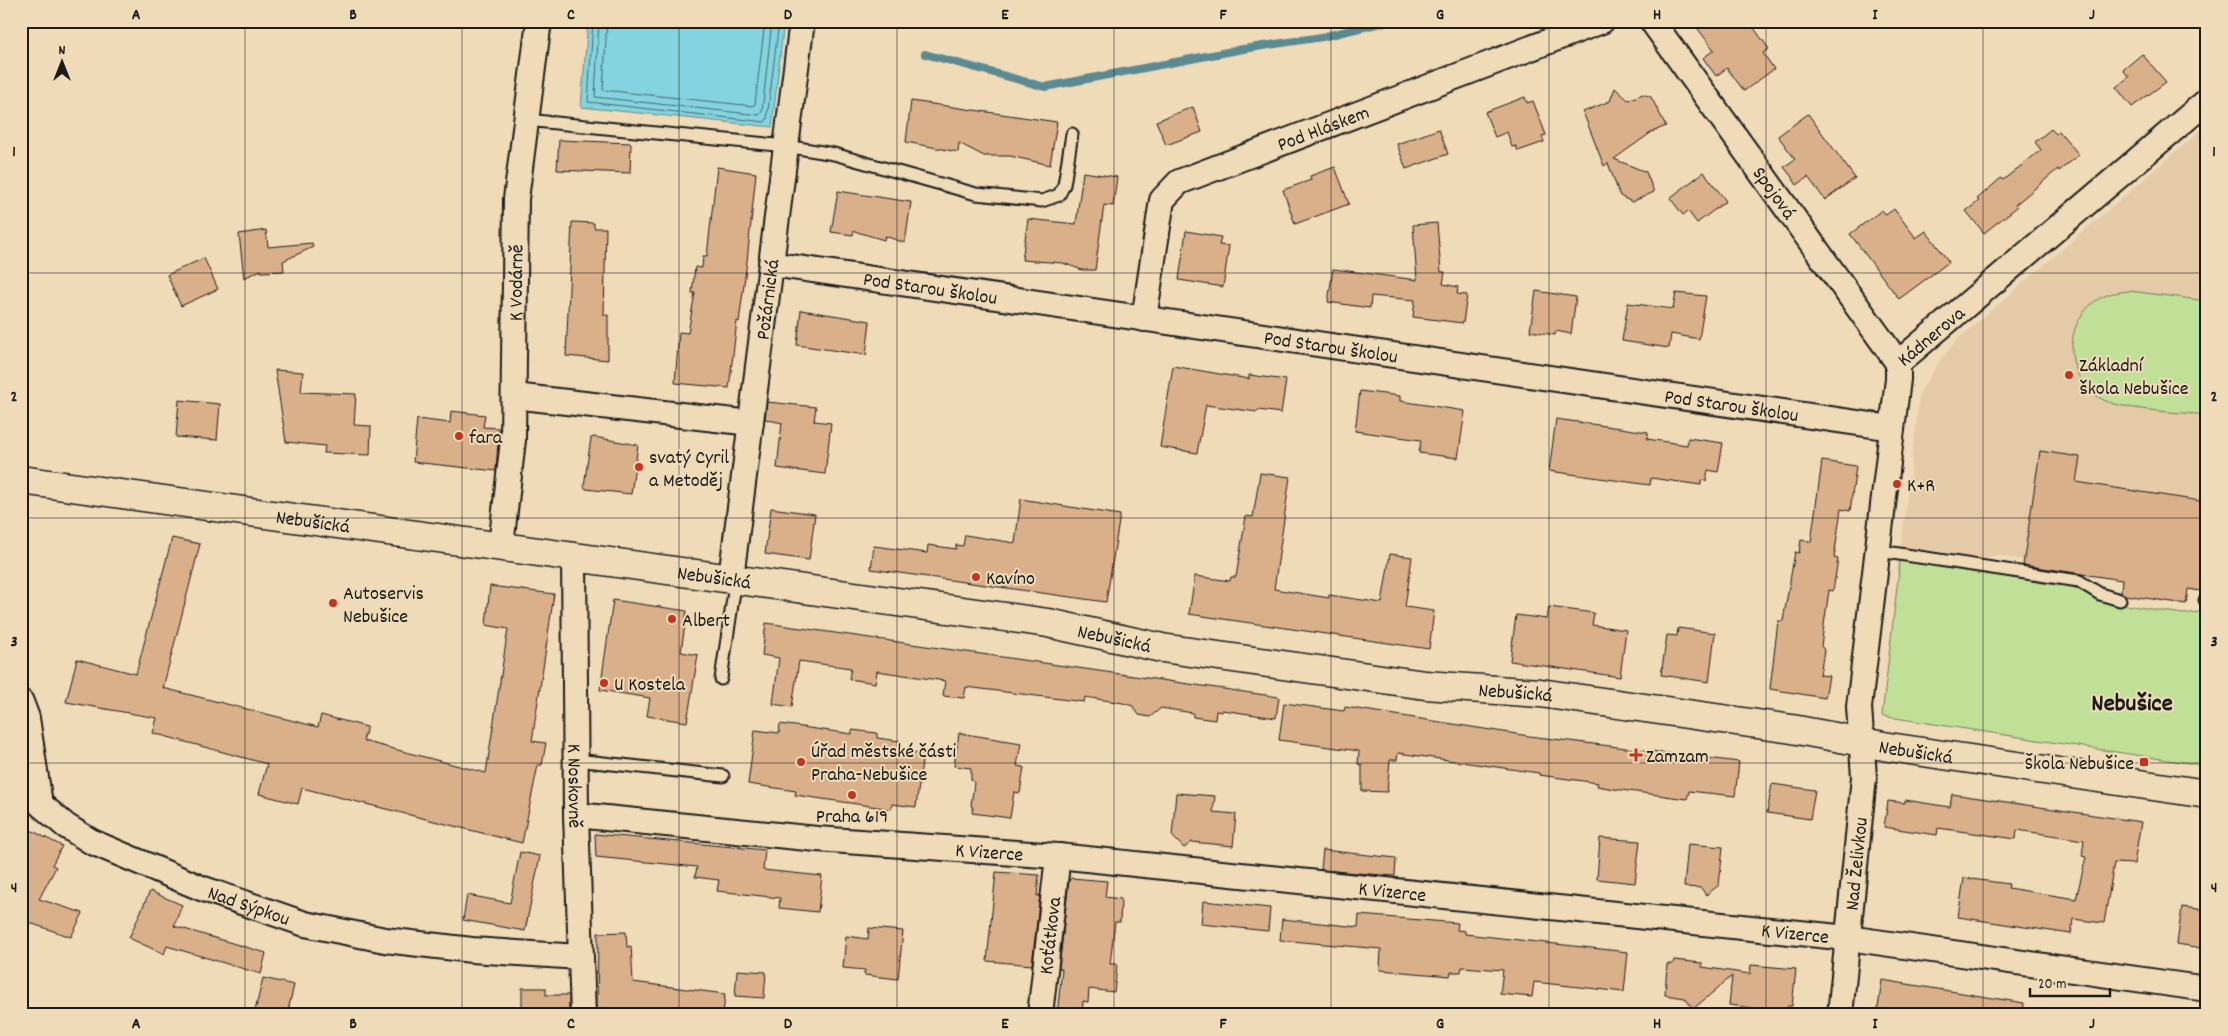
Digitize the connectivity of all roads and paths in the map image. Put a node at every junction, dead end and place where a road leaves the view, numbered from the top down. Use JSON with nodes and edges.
{"nodes":[{"id":1,"x":539,"y":21,"type":"edge"},
{"id":2,"x":802,"y":21,"type":"edge"},
{"id":3,"x":1602,"y":21,"type":"edge"},
{"id":4,"x":1652,"y":21,"type":"edge"},
{"id":5,"x":2207,"y":101,"type":"edge"},
{"id":6,"x":526,"y":120,"type":"junction"},
{"id":7,"x":1072,"y":134,"type":"dead end"},
{"id":8,"x":786,"y":146,"type":"junction"},
{"id":9,"x":771,"y":264,"type":"junction"},
{"id":10,"x":1144,"y":318,"type":"junction"},
{"id":11,"x":1898,"y":363,"type":"junction"},
{"id":12,"x":514,"y":396,"type":"junction"},
{"id":13,"x":751,"y":423,"type":"junction"},
{"id":14,"x":1892,"y":428,"type":"junction"},
{"id":15,"x":21,"y":480,"type":"edge"},
{"id":16,"x":501,"y":546,"type":"junction"},
{"id":17,"x":1879,"y":551,"type":"junction"},
{"id":18,"x":574,"y":556,"type":"junction"},
{"id":19,"x":734,"y":578,"type":"junction"},
{"id":20,"x":2120,"y":600,"type":"dead end"},
{"id":21,"x":721,"y":679,"type":"dead end"},
{"id":22,"x":21,"y":702,"type":"edge"},
{"id":23,"x":1861,"y":742,"type":"junction"},
{"id":24,"x":576,"y":760,"type":"junction"},
{"id":25,"x":723,"y":776,"type":"dead end"},
{"id":26,"x":2207,"y":794,"type":"edge"},
{"id":27,"x":30,"y":805,"type":"edge"},
{"id":28,"x":576,"y":815,"type":"junction"},
{"id":29,"x":1058,"y":856,"type":"junction"},
{"id":30,"x":1848,"y":938,"type":"junction"},
{"id":31,"x":580,"y":957,"type":"junction"},
{"id":32,"x":2207,"y":989,"type":"edge"},
{"id":33,"x":583,"y":1015,"type":"edge"},
{"id":34,"x":1040,"y":1015,"type":"edge"},
{"id":35,"x":1840,"y":1015,"type":"edge"}],
"edges":[{"from":1,"to":6,"type":"street","name":"K Vodárně"},
{"from":2,"to":8,"type":"street","name":"Požárnická"},
{"from":3,"to":10,"type":"street","name":"Pod Hláskem"},
{"from":4,"to":11,"type":"street","name":"Spojová"},
{"from":5,"to":11,"type":"street","name":"Kádnerova"},
{"from":6,"to":8,"type":"lane"},
{"from":6,"to":12,"type":"street","name":"K Vodárně"},
{"from":7,"to":8,"type":"lane"},
{"from":8,"to":9,"type":"street","name":"Požárnická"},
{"from":9,"to":10,"type":"street","name":"Pod Starou školou"},
{"from":9,"to":13,"type":"street","name":"Požárnická"},
{"from":10,"to":14,"type":"street","name":"Pod Starou školou"},
{"from":11,"to":14,"type":"street","name":"Kádnerova"},
{"from":12,"to":13,"type":"street"},
{"from":12,"to":16,"type":"street","name":"K Vodárně"},
{"from":13,"to":19,"type":"street","name":"Požárnická"},
{"from":14,"to":17,"type":"street","name":"Kádnerova"},
{"from":15,"to":16,"type":"street","name":"Nebušická"},
{"from":16,"to":18,"type":"street","name":"Nebušická"},
{"from":17,"to":20,"type":"lane"},
{"from":17,"to":23,"type":"street","name":"Kádnerova"},
{"from":18,"to":19,"type":"street","name":"Nebušická"},
{"from":18,"to":24,"type":"street","name":"K Noskovně"},
{"from":19,"to":21,"type":"lane"},
{"from":19,"to":23,"type":"street","name":"Nebušická"},
{"from":22,"to":27,"type":"street","name":"Nad Sýpkou"},
{"from":23,"to":26,"type":"street","name":"Nebušická"},
{"from":23,"to":30,"type":"street","name":"Nad Želivkou"},
{"from":24,"to":25,"type":"lane"},
{"from":24,"to":28,"type":"street","name":"K Noskovně"},
{"from":27,"to":31,"type":"street","name":"Nad Sýpkou"},
{"from":28,"to":29,"type":"street","name":"K Vizerce"},
{"from":28,"to":31,"type":"street","name":"K Noskovně"},
{"from":29,"to":30,"type":"street","name":"K Vizerce"},
{"from":29,"to":34,"type":"street","name":"Koťátkova"},
{"from":30,"to":32,"type":"street","name":"K Vizerce"},
{"from":30,"to":35,"type":"street","name":"Nad Želivkou"},
{"from":31,"to":33,"type":"street","name":"K Noskovně"}]}
